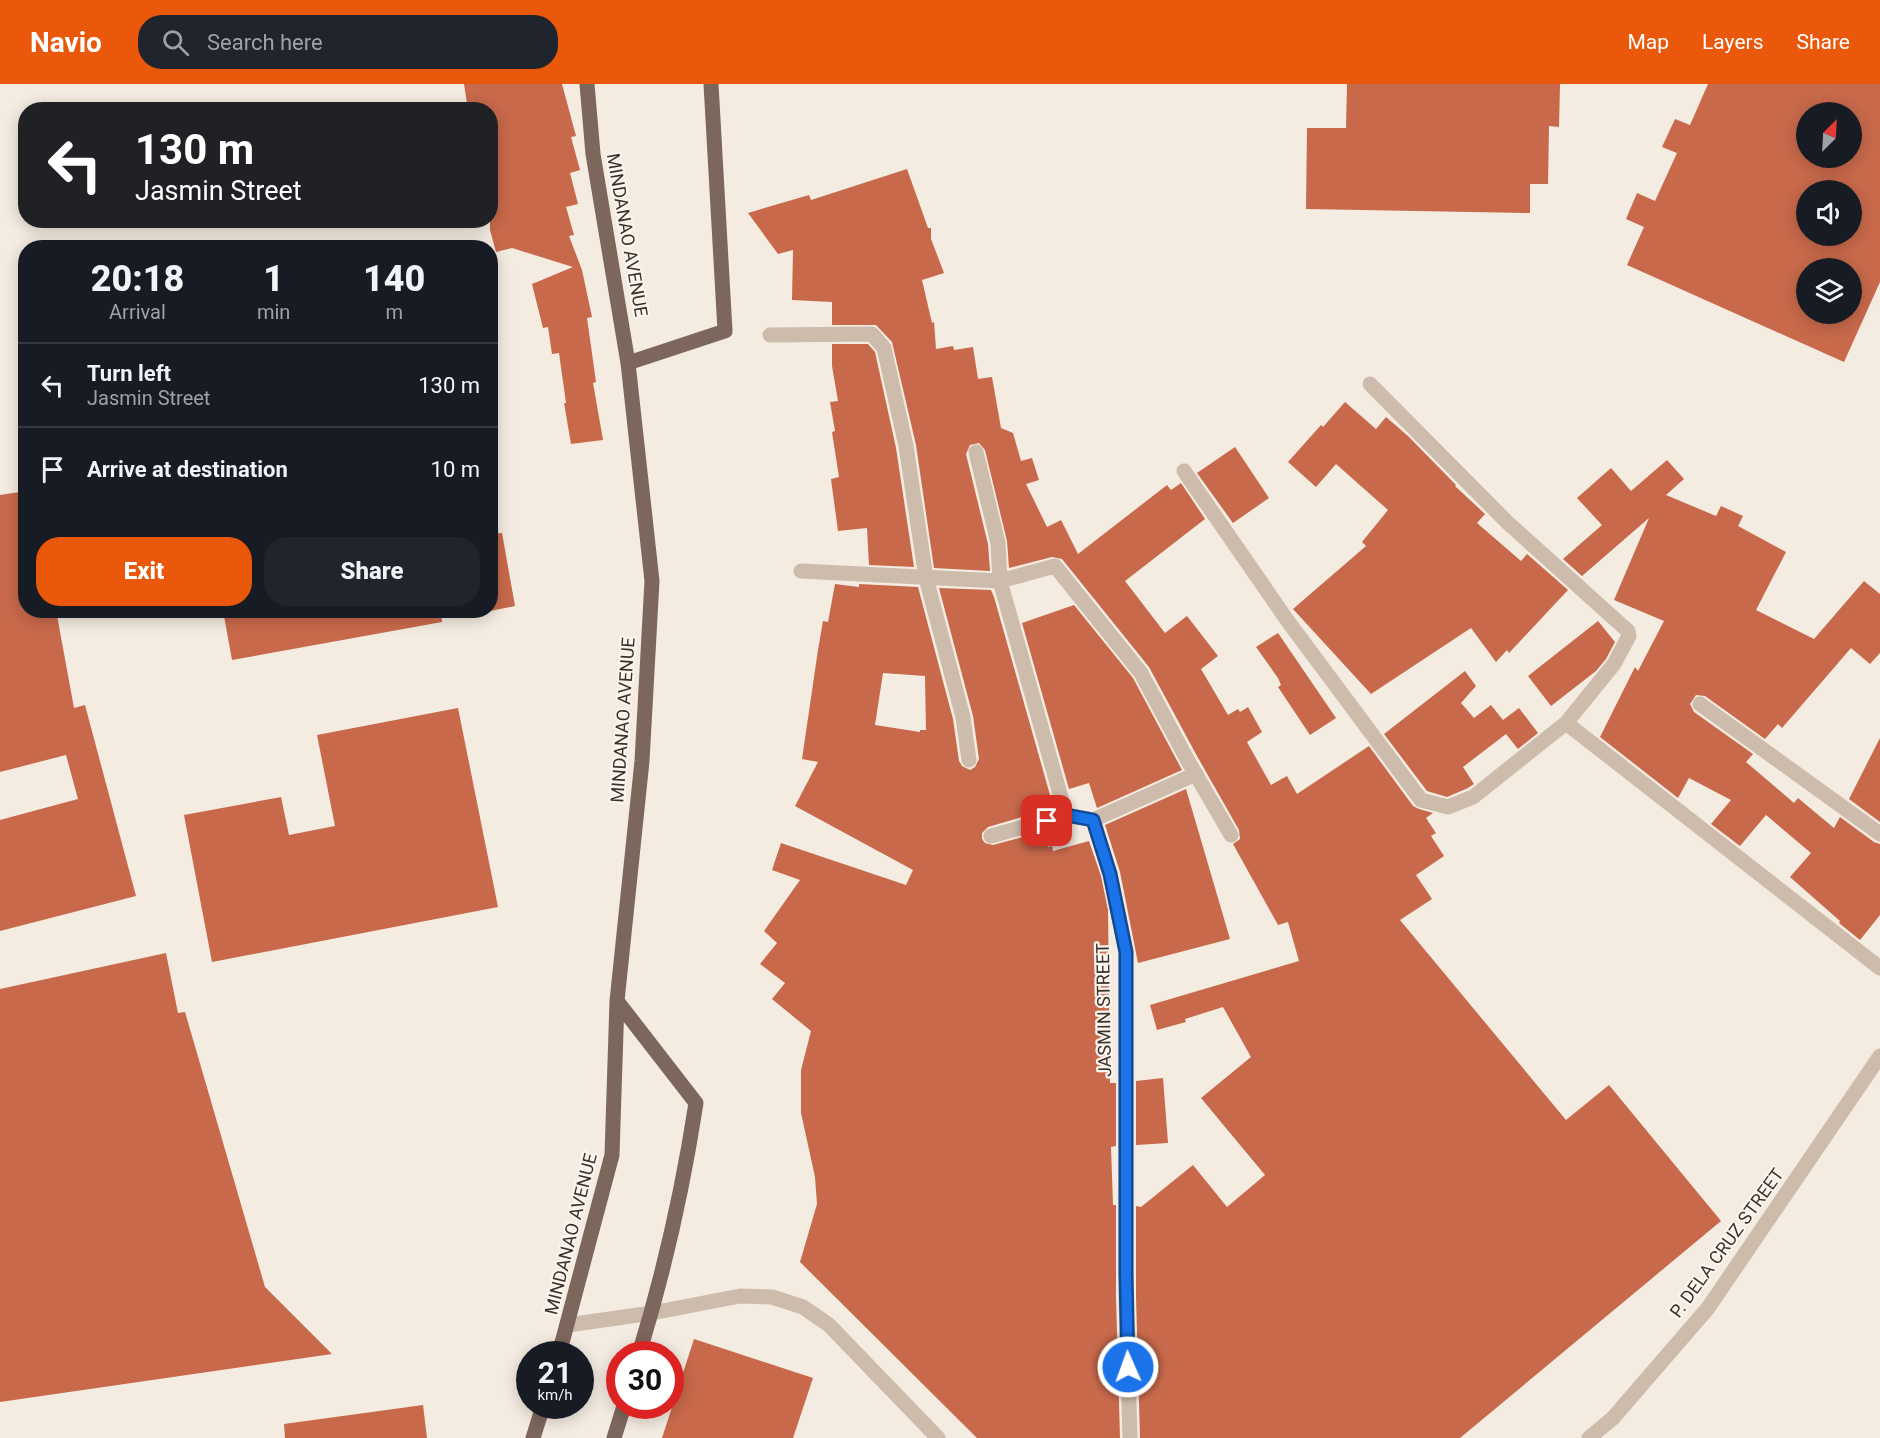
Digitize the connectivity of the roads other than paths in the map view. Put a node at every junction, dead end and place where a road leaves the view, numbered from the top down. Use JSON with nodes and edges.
{"nodes":[{"id":1,"x":586,"y":84,"type":"edge"},
{"id":2,"x":711,"y":84,"type":"edge"},
{"id":3,"x":771,"y":335,"type":"dead end"},
{"id":4,"x":628,"y":363,"type":"junction"},
{"id":5,"x":1370,"y":384,"type":"dead end"},
{"id":6,"x":976,"y":452,"type":"dead end"},
{"id":7,"x":1184,"y":471,"type":"dead end"},
{"id":8,"x":801,"y":571,"type":"dead end"},
{"id":9,"x":926,"y":578,"type":"junction"},
{"id":10,"x":1000,"y":581,"type":"junction"},
{"id":11,"x":1700,"y":704,"type":"dead end"},
{"id":12,"x":1566,"y":723,"type":"junction"},
{"id":13,"x":969,"y":760,"type":"dead end"},
{"id":14,"x":1196,"y":774,"type":"junction"},
{"id":15,"x":1066,"y":815,"type":"junction"},
{"id":16,"x":1093,"y":820,"type":"junction"},
{"id":17,"x":1880,"y":834,"type":"edge"},
{"id":18,"x":1231,"y":835,"type":"dead end"},
{"id":19,"x":991,"y":836,"type":"dead end"},
{"id":20,"x":1880,"y":968,"type":"edge"},
{"id":21,"x":617,"y":1001,"type":"junction"},
{"id":22,"x":1880,"y":1056,"type":"edge"},
{"id":23,"x":652,"y":1312,"type":"junction"},
{"id":24,"x":568,"y":1324,"type":"junction"},
{"id":25,"x":563,"y":1341,"type":"edge"},
{"id":26,"x":643,"y":1341,"type":"edge"},
{"id":27,"x":539,"y":1419,"type":"edge"},
{"id":28,"x":620,"y":1419,"type":"edge"},
{"id":29,"x":533,"y":1438,"type":"edge"},
{"id":30,"x":614,"y":1438,"type":"edge"},
{"id":31,"x":938,"y":1438,"type":"edge"},
{"id":32,"x":1131,"y":1438,"type":"edge"},
{"id":33,"x":1589,"y":1438,"type":"edge"}],
"edges":[{"from":1,"to":4,"type":"main road","name":"MINDANAO AVENUE"},
{"from":2,"to":4,"type":"main road"},
{"from":3,"to":9,"type":"street"},
{"from":4,"to":21,"type":"main road","name":"MINDANAO AVENUE"},
{"from":5,"to":12,"type":"street"},
{"from":6,"to":10,"type":"street"},
{"from":7,"to":12,"type":"street"},
{"from":8,"to":9,"type":"street"},
{"from":9,"to":10,"type":"street"},
{"from":9,"to":13,"type":"street"},
{"from":10,"to":14,"type":"street"},
{"from":10,"to":15,"type":"street"},
{"from":11,"to":17,"type":"street"},
{"from":12,"to":20,"type":"street"},
{"from":14,"to":16,"type":"street"},
{"from":14,"to":18,"type":"street"},
{"from":15,"to":16,"type":"street"},
{"from":15,"to":19,"type":"street"},
{"from":16,"to":32,"type":"street","name":"JASMIN STREET"},
{"from":21,"to":23,"type":"main road"},
{"from":21,"to":24,"type":"main road","name":"MINDANAO AVENUE"},
{"from":22,"to":33,"type":"street","name":"P. DELA CRUZ STREET"},
{"from":23,"to":24,"type":"street"},
{"from":23,"to":26,"type":"main road"},
{"from":23,"to":31,"type":"street"},
{"from":24,"to":25,"type":"main road","name":"MINDANAO AVENUE"},
{"from":27,"to":29,"type":"main road"},
{"from":28,"to":30,"type":"main road"}]}
